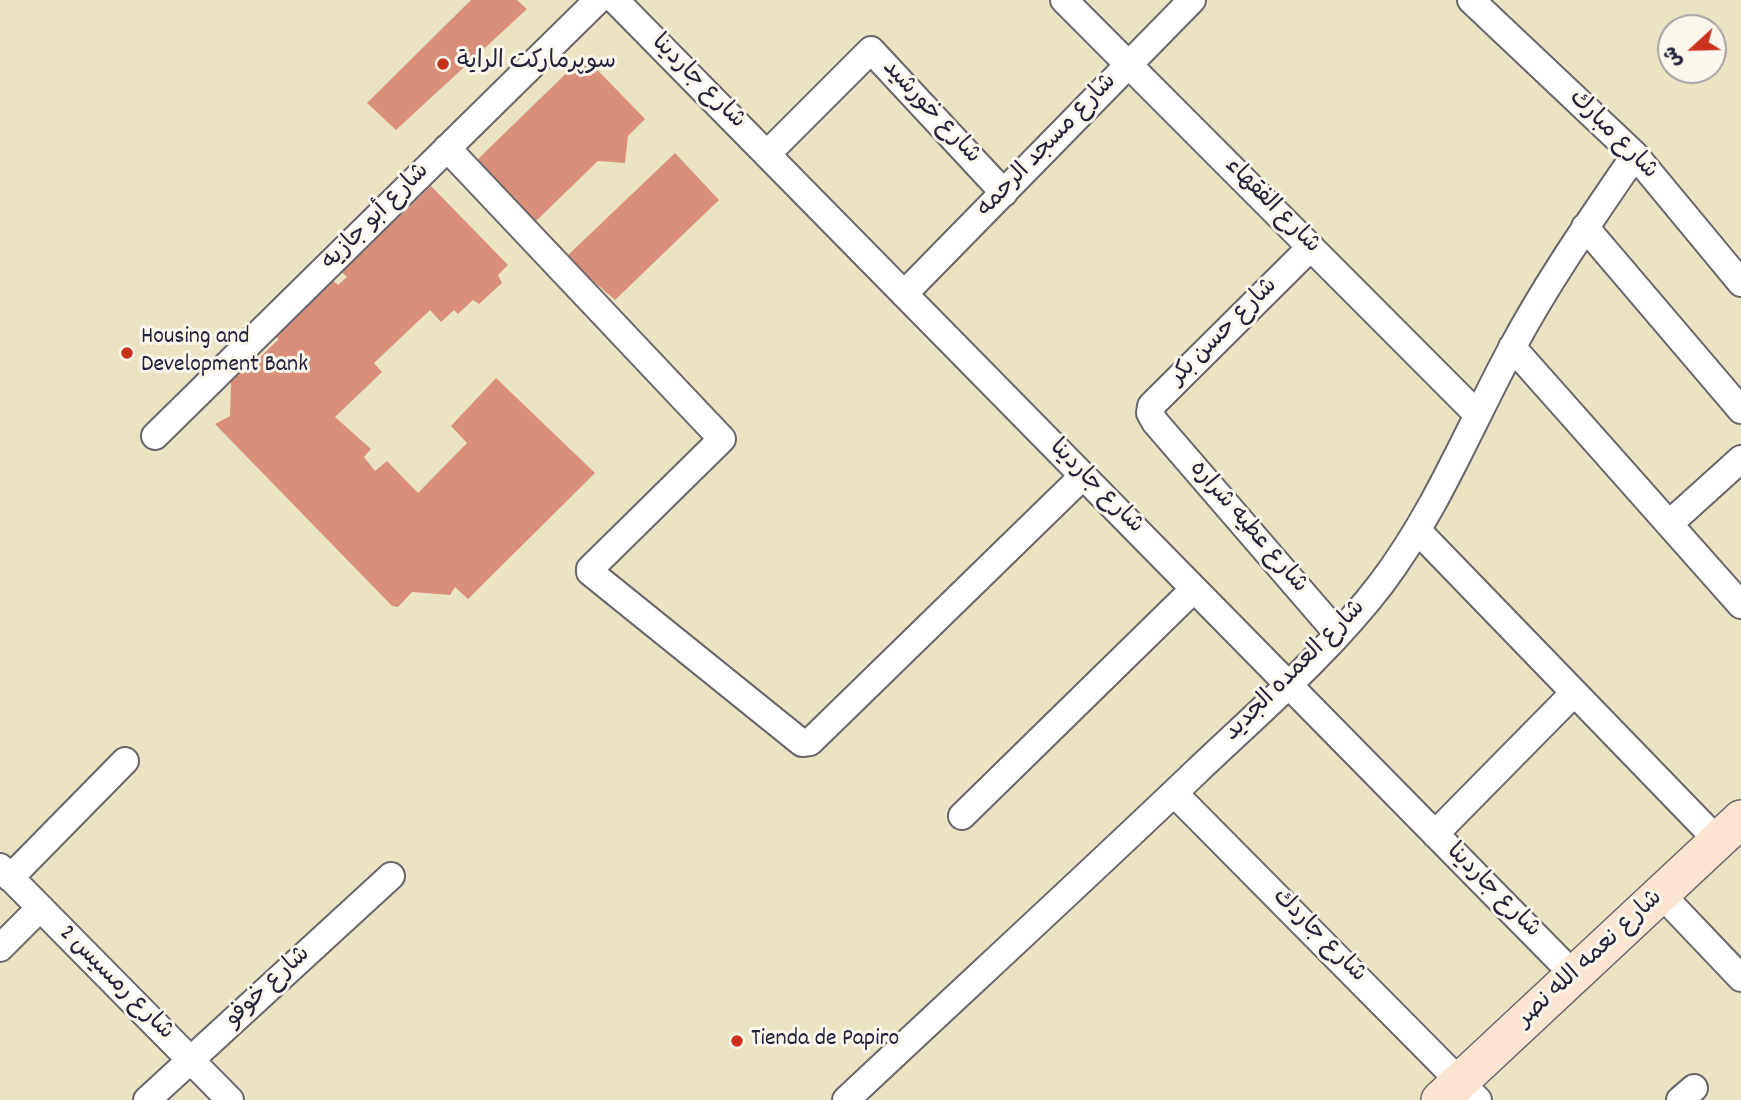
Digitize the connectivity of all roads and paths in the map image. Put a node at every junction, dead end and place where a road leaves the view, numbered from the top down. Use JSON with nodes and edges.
{"nodes":[{"id":1,"x":598,"y":0,"type":"edge"},
{"id":2,"x":615,"y":0,"type":"edge"},
{"id":3,"x":1064,"y":0,"type":"edge"},
{"id":4,"x":1192,"y":0,"type":"edge"},
{"id":5,"x":1471,"y":0,"type":"edge"},
{"id":6,"x":1128,"y":65,"type":"junction"},
{"id":7,"x":447,"y":148,"type":"junction"},
{"id":8,"x":767,"y":154,"type":"junction"},
{"id":9,"x":1635,"y":155,"type":"junction"},
{"id":10,"x":1004,"y":193,"type":"junction"},
{"id":11,"x":1585,"y":227,"type":"junction"},
{"id":12,"x":1311,"y":247,"type":"junction"},
{"id":13,"x":1741,"y":283,"type":"edge"},
{"id":14,"x":904,"y":294,"type":"junction"},
{"id":15,"x":1512,"y":348,"type":"junction"},
{"id":16,"x":1741,"y":410,"type":"edge"},
{"id":17,"x":1478,"y":415,"type":"junction"},
{"id":18,"x":1155,"y":422,"type":"joint"},
{"id":19,"x":155,"y":436,"type":"dead end"},
{"id":20,"x":1741,"y":459,"type":"edge"},
{"id":21,"x":1083,"y":476,"type":"junction"},
{"id":22,"x":1670,"y":524,"type":"junction"},
{"id":23,"x":1418,"y":531,"type":"junction"},
{"id":24,"x":1194,"y":589,"type":"junction"},
{"id":25,"x":1741,"y":605,"type":"edge"},
{"id":26,"x":1338,"y":634,"type":"junction"},
{"id":27,"x":1288,"y":684,"type":"junction"},
{"id":28,"x":1574,"y":693,"type":"junction"},
{"id":29,"x":125,"y":761,"type":"dead end"},
{"id":30,"x":1174,"y":793,"type":"junction"},
{"id":31,"x":962,"y":816,"type":"dead end"},
{"id":32,"x":1730,"y":830,"type":"edge"},
{"id":33,"x":1435,"y":834,"type":"junction"},
{"id":34,"x":5,"y":872,"type":"edge"},
{"id":35,"x":391,"y":876,"type":"dead end"},
{"id":36,"x":1661,"y":894,"type":"junction"},
{"id":37,"x":40,"y":908,"type":"junction"},
{"id":38,"x":0,"y":948,"type":"edge"},
{"id":39,"x":1574,"y":975,"type":"junction"},
{"id":40,"x":1741,"y":978,"type":"edge"},
{"id":41,"x":190,"y":1060,"type":"junction"},
{"id":42,"x":1460,"y":1094,"type":"edge"},
{"id":43,"x":147,"y":1100,"type":"edge"},
{"id":44,"x":230,"y":1100,"type":"edge"},
{"id":45,"x":846,"y":1100,"type":"edge"}],
"edges":[{"from":1,"to":7,"type":"street","name":"شارع أبو جازيه"},
{"from":2,"to":8,"type":"street","name":"شارع جاردينا"},
{"from":3,"to":6,"type":"street","name":"شارع الفقهاء"},
{"from":4,"to":6,"type":"street","name":"شارع مسجد الرحمه"},
{"from":5,"to":9,"type":"street","name":"شارع مبارك"},
{"from":6,"to":10,"type":"street","name":"شارع مسجد الرحمه"},
{"from":6,"to":12,"type":"street","name":"شارع الفقهاء"},
{"from":7,"to":19,"type":"street","name":"شارع أبو جازيه"},
{"from":7,"to":21,"type":"street"},
{"from":8,"to":10,"type":"street","name":"شارع خورشيد"},
{"from":8,"to":14,"type":"street","name":"شارع جاردينا"},
{"from":9,"to":11,"type":"street","name":"شارع العمده الجديد"},
{"from":9,"to":13,"type":"street","name":"شارع مبارك"},
{"from":10,"to":14,"type":"street","name":"شارع مسجد الرحمه"},
{"from":11,"to":15,"type":"street","name":"شارع العمده الجديد"},
{"from":11,"to":16,"type":"street"},
{"from":12,"to":17,"type":"street","name":"شارع الفقهاء"},
{"from":12,"to":18,"type":"street","name":"شارع حسن بكر"},
{"from":14,"to":21,"type":"street","name":"شارع جاردينا"},
{"from":15,"to":17,"type":"street","name":"شارع العمده الجديد"},
{"from":15,"to":22,"type":"street"},
{"from":17,"to":23,"type":"street","name":"شارع العمده الجديد"},
{"from":18,"to":26,"type":"street","name":"شارع عطيه شراره"},
{"from":20,"to":22,"type":"street"},
{"from":21,"to":24,"type":"street","name":"شارع جاردينا"},
{"from":22,"to":25,"type":"street"},
{"from":23,"to":26,"type":"street","name":"شارع العمده الجديد"},
{"from":23,"to":28,"type":"street"},
{"from":24,"to":27,"type":"street","name":"شارع جاردينا"},
{"from":24,"to":31,"type":"street"},
{"from":26,"to":27,"type":"street","name":"شارع العمده الجديد"},
{"from":27,"to":30,"type":"street","name":"شارع العمده الجديد"},
{"from":27,"to":33,"type":"street","name":"شارع جاردينا"},
{"from":28,"to":32,"type":"street"},
{"from":28,"to":33,"type":"street"},
{"from":29,"to":34,"type":"street"},
{"from":30,"to":42,"type":"street","name":"شارع جاردك"},
{"from":30,"to":45,"type":"street","name":"شارع العمده الجديد"},
{"from":32,"to":36,"type":"street","name":"شارع نعمه الله نصر"},
{"from":33,"to":39,"type":"street","name":"شارع جاردينا"},
{"from":34,"to":37,"type":"street","name":"شارع رمسيس 2"},
{"from":35,"to":41,"type":"street","name":"شارع خوفو"},
{"from":36,"to":39,"type":"street","name":"شارع نعمه الله نصر"},
{"from":36,"to":40,"type":"street"},
{"from":37,"to":38,"type":"street"},
{"from":37,"to":41,"type":"street","name":"شارع رمسيس 2"},
{"from":39,"to":42,"type":"street","name":"شارع نعمه الله نصر"},
{"from":41,"to":43,"type":"street","name":"شارع خوفو"},
{"from":41,"to":44,"type":"street","name":"شارع رمسيس 2"}]}
